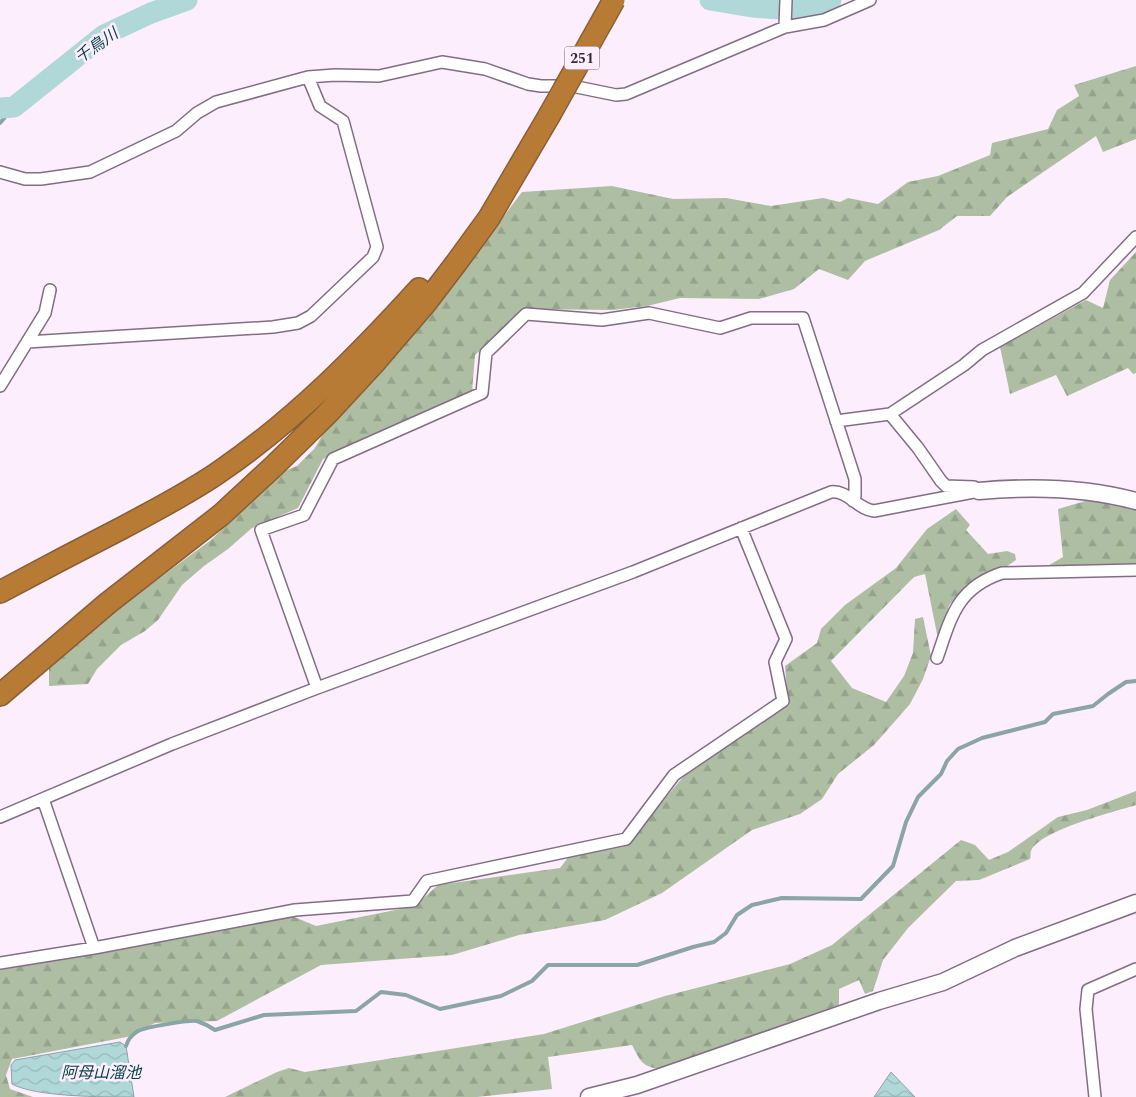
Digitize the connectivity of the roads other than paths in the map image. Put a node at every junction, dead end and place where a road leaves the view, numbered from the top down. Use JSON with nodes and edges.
{"nodes":[{"id":1,"x":614,"y":0,"type":"edge"},
{"id":2,"x":786,"y":0,"type":"edge"},
{"id":3,"x":870,"y":0,"type":"edge"},
{"id":4,"x":785,"y":24,"type":"junction"},
{"id":5,"x":308,"y":77,"type":"junction"},
{"id":6,"x":520,"y":164,"type":"junction"},
{"id":7,"x":0,"y":172,"type":"edge"},
{"id":8,"x":1136,"y":237,"type":"edge"},
{"id":9,"x":50,"y":290,"type":"dead end"},
{"id":10,"x":28,"y":342,"type":"junction"},
{"id":11,"x":0,"y":386,"type":"edge"},
{"id":12,"x":890,"y":414,"type":"junction"},
{"id":13,"x":836,"y":421,"type":"junction"},
{"id":14,"x":979,"y":491,"type":"junction"},
{"id":15,"x":853,"y":501,"type":"junction"},
{"id":16,"x":1136,"y":501,"type":"edge"},
{"id":17,"x":741,"y":528,"type":"junction"},
{"id":18,"x":1136,"y":570,"type":"edge"},
{"id":19,"x":0,"y":592,"type":"edge"},
{"id":20,"x":937,"y":658,"type":"dead end"},
{"id":21,"x":317,"y":688,"type":"junction"},
{"id":22,"x":0,"y":696,"type":"edge"},
{"id":23,"x":43,"y":799,"type":"junction"},
{"id":24,"x":0,"y":817,"type":"edge"},
{"id":25,"x":1136,"y":902,"type":"edge"},
{"id":26,"x":94,"y":948,"type":"junction"},
{"id":27,"x":0,"y":963,"type":"edge"},
{"id":28,"x":1136,"y":969,"type":"edge"},
{"id":29,"x":589,"y":1097,"type":"edge"},
{"id":30,"x":1095,"y":1097,"type":"edge"}],
"edges":[{"from":1,"to":6,"type":"highway","number":"251","bridge":true},
{"from":2,"to":4,"type":"street"},
{"from":3,"to":4,"type":"street"},
{"from":4,"to":5,"type":"street"},
{"from":5,"to":7,"type":"street"},
{"from":5,"to":10,"type":"street"},
{"from":6,"to":19,"type":"highway"},
{"from":6,"to":22,"type":"highway"},
{"from":8,"to":12,"type":"street"},
{"from":9,"to":10,"type":"street"},
{"from":10,"to":11,"type":"street"},
{"from":12,"to":13,"type":"street"},
{"from":12,"to":14,"type":"street"},
{"from":13,"to":15,"type":"street"},
{"from":13,"to":21,"type":"street"},
{"from":14,"to":15,"type":"street"},
{"from":14,"to":16,"type":"street"},
{"from":15,"to":17,"type":"street"},
{"from":17,"to":21,"type":"street"},
{"from":17,"to":26,"type":"street"},
{"from":18,"to":20,"type":"street"},
{"from":21,"to":23,"type":"street"},
{"from":23,"to":24,"type":"street"},
{"from":23,"to":26,"type":"street"},
{"from":25,"to":29,"type":"street"},
{"from":26,"to":27,"type":"street"},
{"from":28,"to":30,"type":"street"}]}
